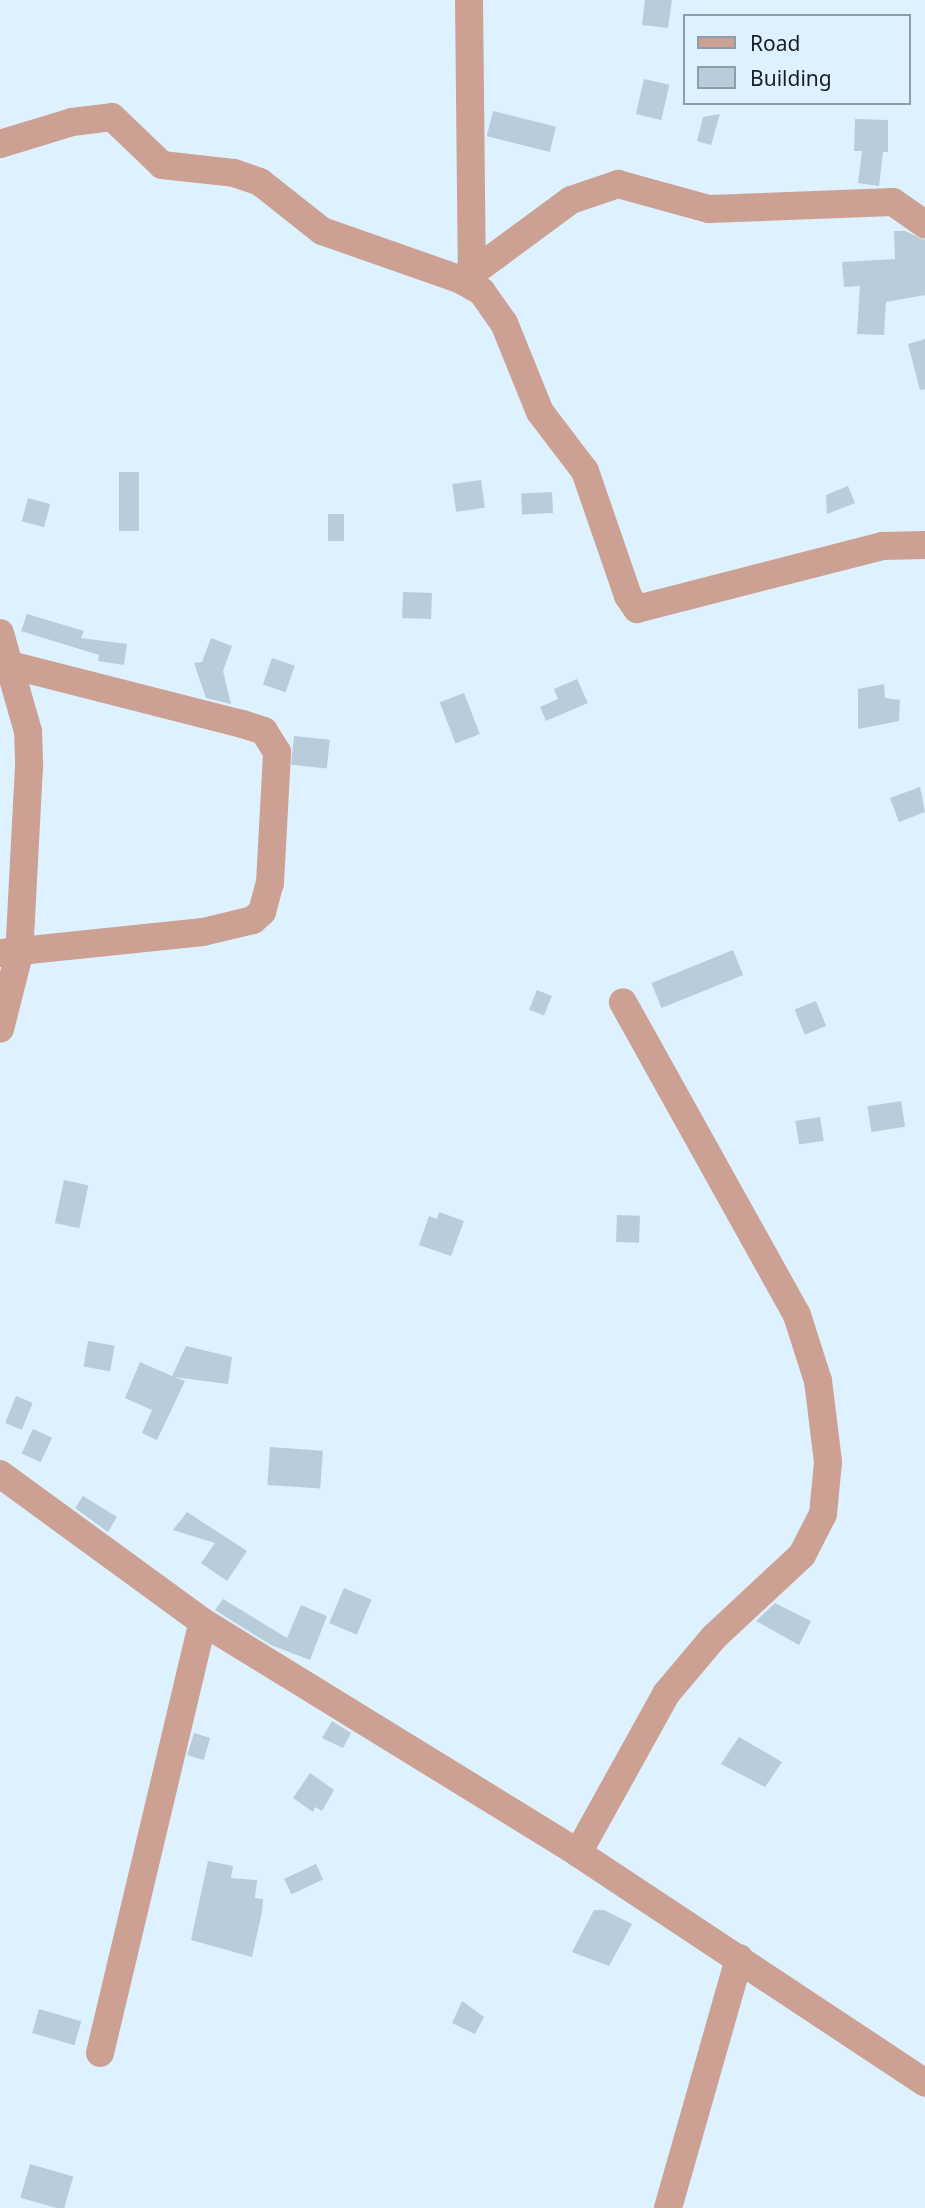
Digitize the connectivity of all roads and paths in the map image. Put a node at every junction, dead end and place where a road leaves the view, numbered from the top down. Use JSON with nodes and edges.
{"nodes":[{"id":1,"x":469,"y":0,"type":"edge"},
{"id":2,"x":0,"y":144,"type":"edge"},
{"id":3,"x":925,"y":224,"type":"edge"},
{"id":4,"x":472,"y":279,"type":"junction"},
{"id":5,"x":925,"y":545,"type":"edge"},
{"id":6,"x":0,"y":633,"type":"edge"},
{"id":7,"x":10,"y":665,"type":"junction"},
{"id":8,"x":9,"y":954,"type":"edge"},
{"id":9,"x":623,"y":1002,"type":"dead end"},
{"id":10,"x":0,"y":1029,"type":"edge"},
{"id":11,"x":0,"y":1474,"type":"edge"},
{"id":12,"x":203,"y":1622,"type":"junction"},
{"id":13,"x":578,"y":1853,"type":"junction"},
{"id":14,"x":739,"y":1958,"type":"junction"},
{"id":15,"x":100,"y":2053,"type":"dead end"},
{"id":16,"x":925,"y":2082,"type":"edge"},
{"id":17,"x":668,"y":2208,"type":"edge"}],
"edges":[{"from":1,"to":4,"type":"street"},
{"from":2,"to":4,"type":"street"},
{"from":3,"to":4,"type":"street"},
{"from":4,"to":5,"type":"street"},
{"from":6,"to":7,"type":"street"},
{"from":7,"to":8,"type":"street"},
{"from":7,"to":8,"type":"street"},
{"from":8,"to":10,"type":"street"},
{"from":9,"to":13,"type":"street"},
{"from":11,"to":12,"type":"street"},
{"from":12,"to":13,"type":"street"},
{"from":12,"to":15,"type":"street"},
{"from":13,"to":14,"type":"street"},
{"from":14,"to":16,"type":"street"},
{"from":14,"to":17,"type":"street"}]}
